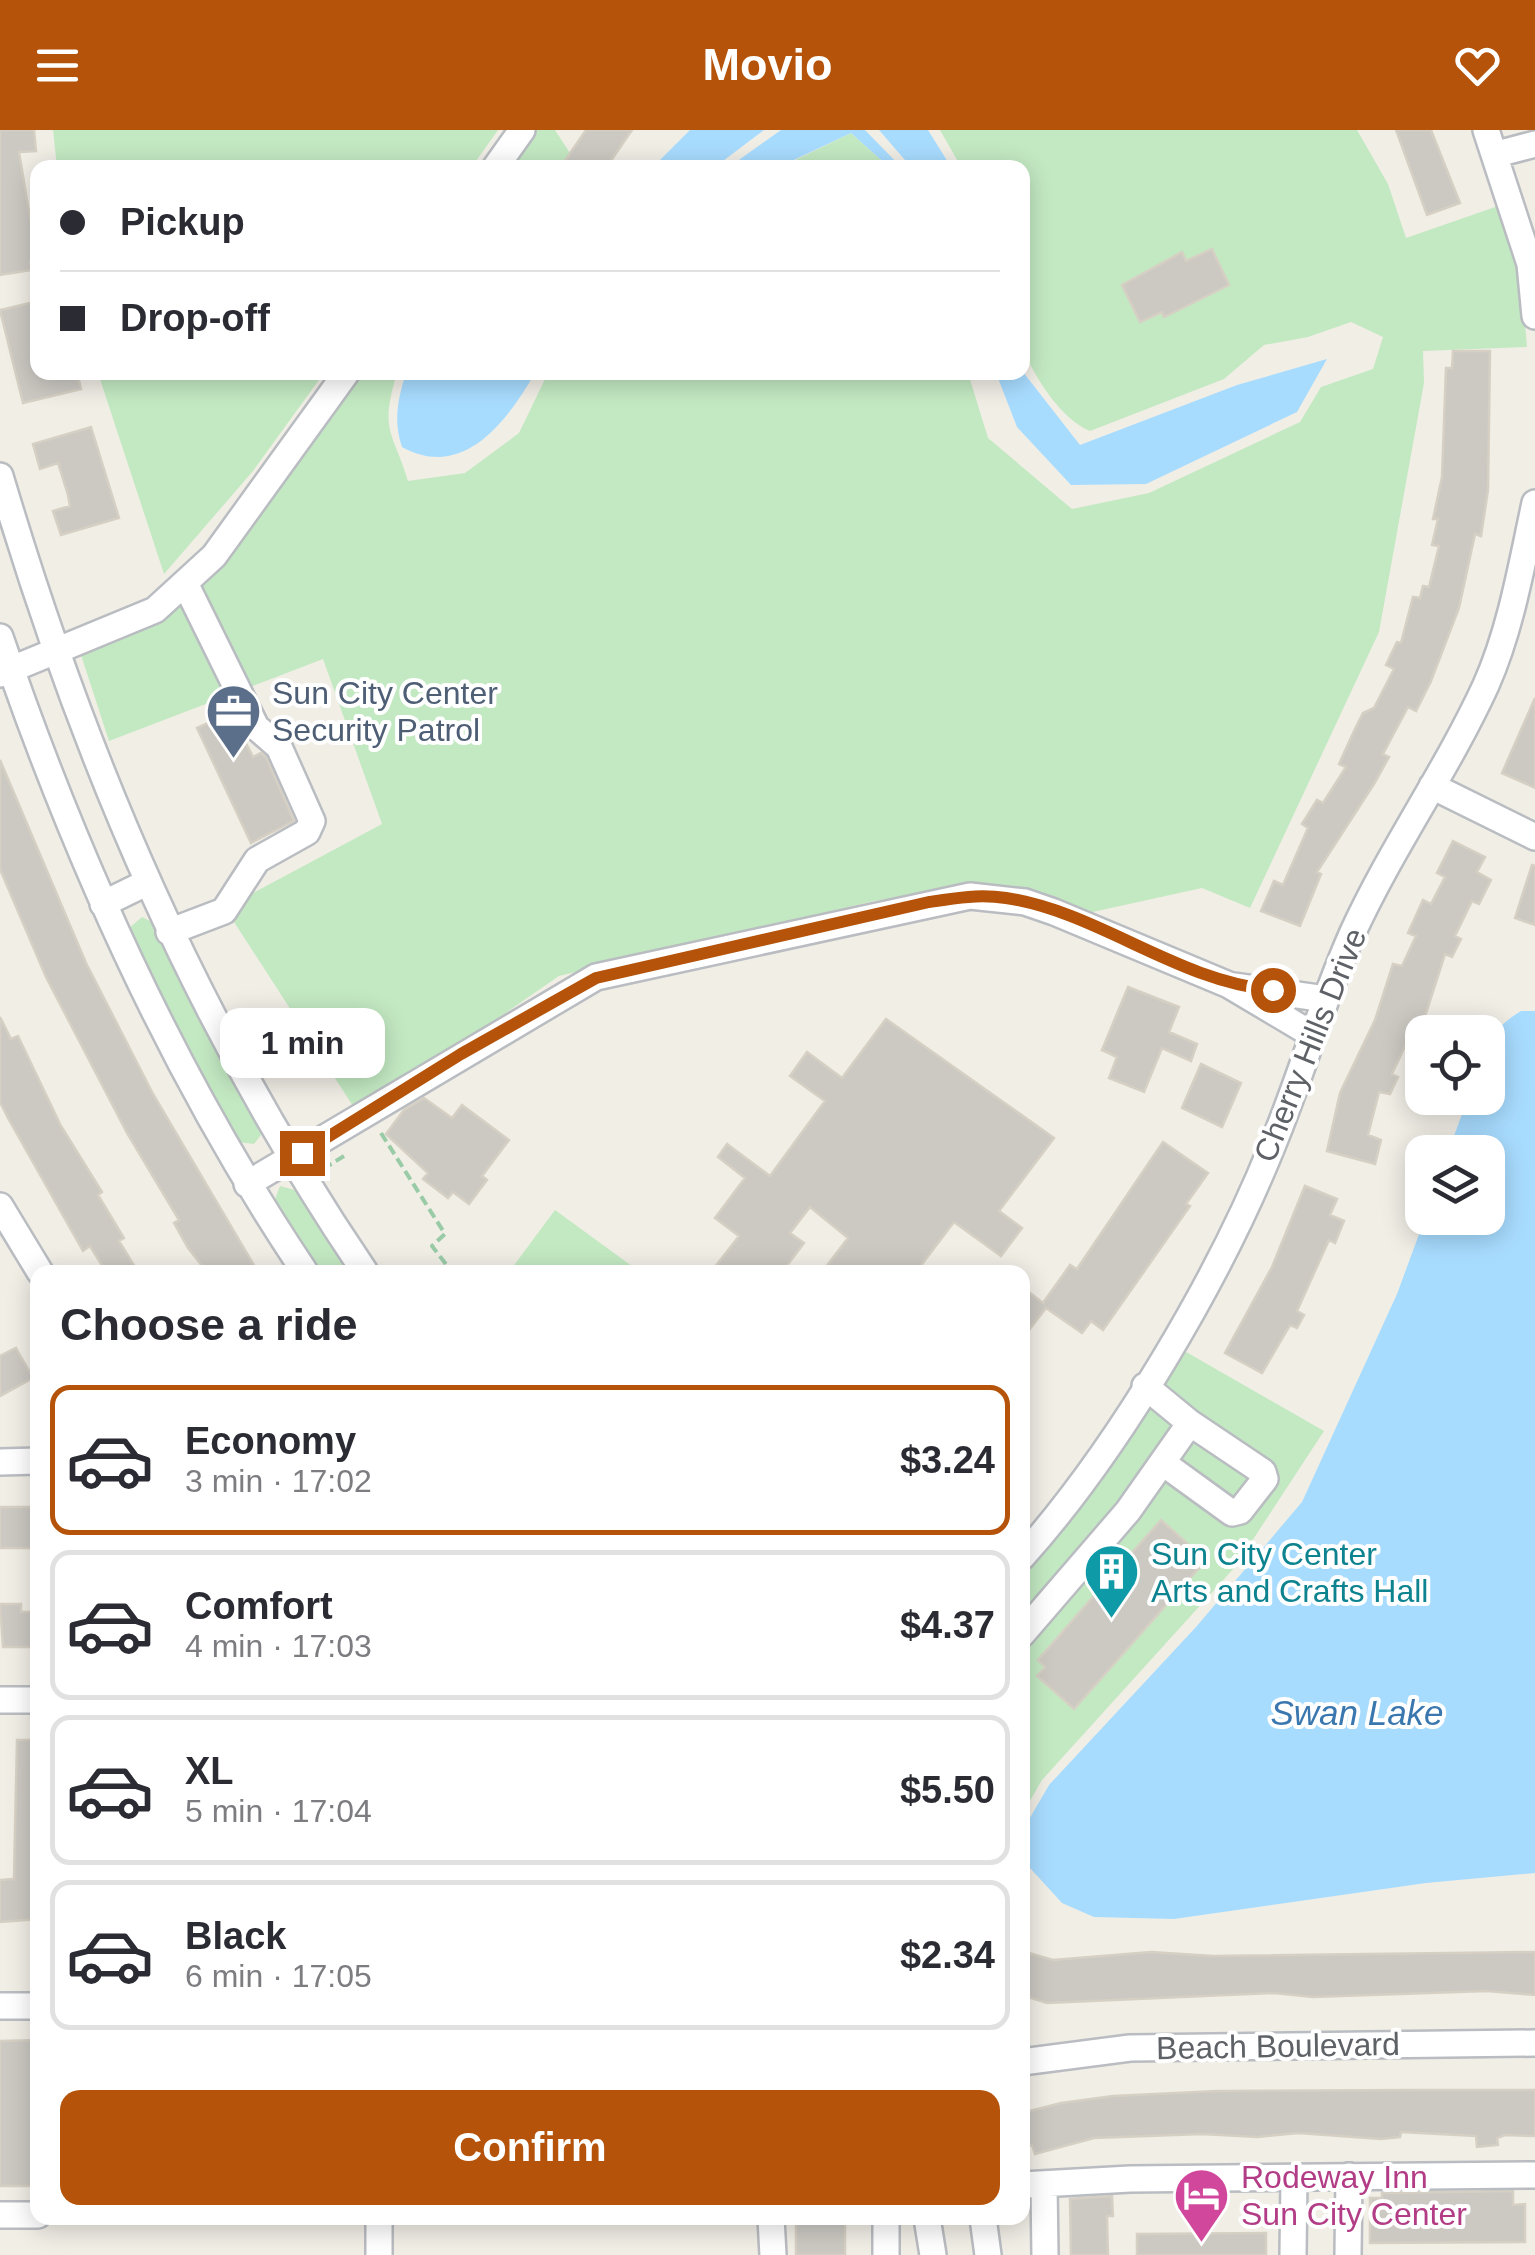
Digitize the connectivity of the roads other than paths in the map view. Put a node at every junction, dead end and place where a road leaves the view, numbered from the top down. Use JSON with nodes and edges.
{"nodes":[{"id":1,"x":522,"y":130,"type":"edge"},
{"id":2,"x":1492,"y":142,"type":"edge"},
{"id":3,"x":1535,"y":144,"type":"edge"},
{"id":4,"x":501,"y":160,"type":"edge"},
{"id":5,"x":1535,"y":316,"type":"edge"},
{"id":6,"x":341,"y":380,"type":"edge"},
{"id":7,"x":0,"y":476,"type":"edge"},
{"id":8,"x":1535,"y":503,"type":"edge"},
{"id":9,"x":185,"y":583,"type":"junction"},
{"id":10,"x":0,"y":637,"type":"edge"},
{"id":11,"x":56,"y":653,"type":"junction"},
{"id":12,"x":6,"y":672,"type":"edge"},
{"id":13,"x":1432,"y":786,"type":"junction"},
{"id":14,"x":1535,"y":836,"type":"edge"},
{"id":15,"x":146,"y":883,"type":"junction"},
{"id":16,"x":103,"y":904,"type":"junction"},
{"id":17,"x":169,"y":932,"type":"junction"},
{"id":18,"x":1230,"y":986,"type":"junction"},
{"id":19,"x":1326,"y":999,"type":"junction"},
{"id":20,"x":1312,"y":1035,"type":"junction"},
{"id":21,"x":292,"y":1160,"type":"junction"},
{"id":22,"x":247,"y":1184,"type":"junction"},
{"id":23,"x":0,"y":1206,"type":"edge"},
{"id":24,"x":36,"y":1265,"type":"edge"},
{"id":25,"x":300,"y":1265,"type":"edge"},
{"id":26,"x":360,"y":1265,"type":"edge"},
{"id":27,"x":1145,"y":1386,"type":"junction"},
{"id":28,"x":1190,"y":1423,"type":"junction"},
{"id":29,"x":30,"y":1461,"type":"edge"},
{"id":30,"x":0,"y":1462,"type":"edge"},
{"id":31,"x":1163,"y":1462,"type":"junction"},
{"id":32,"x":1030,"y":1546,"type":"edge"},
{"id":33,"x":1030,"y":1625,"type":"edge"},
{"id":34,"x":0,"y":1700,"type":"edge"},
{"id":35,"x":30,"y":1700,"type":"edge"},
{"id":36,"x":0,"y":2006,"type":"edge"},
{"id":37,"x":30,"y":2006,"type":"edge"},
{"id":38,"x":1535,"y":2043,"type":"edge"},
{"id":39,"x":1030,"y":2061,"type":"edge"},
{"id":40,"x":1535,"y":2175,"type":"edge"},
{"id":41,"x":1349,"y":2176,"type":"junction"},
{"id":42,"x":1294,"y":2178,"type":"junction"},
{"id":43,"x":1033,"y":2185,"type":"edge"},
{"id":44,"x":0,"y":2215,"type":"edge"},
{"id":45,"x":30,"y":2215,"type":"edge"},
{"id":46,"x":379,"y":2225,"type":"edge"},
{"id":47,"x":771,"y":2225,"type":"edge"},
{"id":48,"x":886,"y":2225,"type":"edge"},
{"id":49,"x":928,"y":2225,"type":"edge"},
{"id":50,"x":983,"y":2225,"type":"edge"},
{"id":51,"x":379,"y":2255,"type":"edge"},
{"id":52,"x":773,"y":2255,"type":"edge"},
{"id":53,"x":886,"y":2255,"type":"edge"},
{"id":54,"x":933,"y":2255,"type":"edge"},
{"id":55,"x":988,"y":2255,"type":"edge"},
{"id":56,"x":1044,"y":2255,"type":"edge"},
{"id":57,"x":1293,"y":2255,"type":"edge"},
{"id":58,"x":1348,"y":2255,"type":"edge"}],
"edges":[{"from":1,"to":4,"type":"street"},
{"from":2,"to":3,"type":"street"},
{"from":2,"to":5,"type":"street"},
{"from":6,"to":9,"type":"street"},
{"from":7,"to":11,"type":"street"},
{"from":8,"to":13,"type":"street","name":"Cherry Hills Drive"},
{"from":9,"to":11,"type":"street"},
{"from":9,"to":17,"type":"street"},
{"from":10,"to":12,"type":"street"},
{"from":11,"to":12,"type":"street"},
{"from":11,"to":15,"type":"street"},
{"from":12,"to":16,"type":"street"},
{"from":13,"to":14,"type":"street"},
{"from":13,"to":19,"type":"street","name":"Cherry Hills Drive"},
{"from":15,"to":16,"type":"street"},
{"from":15,"to":17,"type":"street"},
{"from":16,"to":22,"type":"street"},
{"from":17,"to":21,"type":"street"},
{"from":18,"to":19,"type":"street"},
{"from":18,"to":20,"type":"street"},
{"from":18,"to":21,"type":"street"},
{"from":19,"to":20,"type":"street","name":"Cherry Hills Drive"},
{"from":20,"to":27,"type":"street","name":"Cherry Hills Drive"},
{"from":21,"to":22,"type":"street"},
{"from":21,"to":26,"type":"street"},
{"from":22,"to":25,"type":"street"},
{"from":23,"to":24,"type":"street"},
{"from":27,"to":28,"type":"street"},
{"from":27,"to":32,"type":"street","name":"Cherry Hills Drive"},
{"from":28,"to":31,"type":"street"},
{"from":28,"to":31,"type":"street"},
{"from":29,"to":30,"type":"street"},
{"from":31,"to":33,"type":"street"},
{"from":34,"to":35,"type":"street"},
{"from":36,"to":37,"type":"street"},
{"from":38,"to":39,"type":"street","name":"Beach Boulevard"},
{"from":40,"to":41,"type":"street"},
{"from":41,"to":42,"type":"street"},
{"from":41,"to":58,"type":"street"},
{"from":42,"to":43,"type":"street"},
{"from":42,"to":57,"type":"street"},
{"from":43,"to":56,"type":"street"},
{"from":44,"to":45,"type":"street"},
{"from":46,"to":51,"type":"street"},
{"from":47,"to":52,"type":"street"},
{"from":48,"to":53,"type":"street"},
{"from":49,"to":54,"type":"street"},
{"from":50,"to":55,"type":"street"}]}
